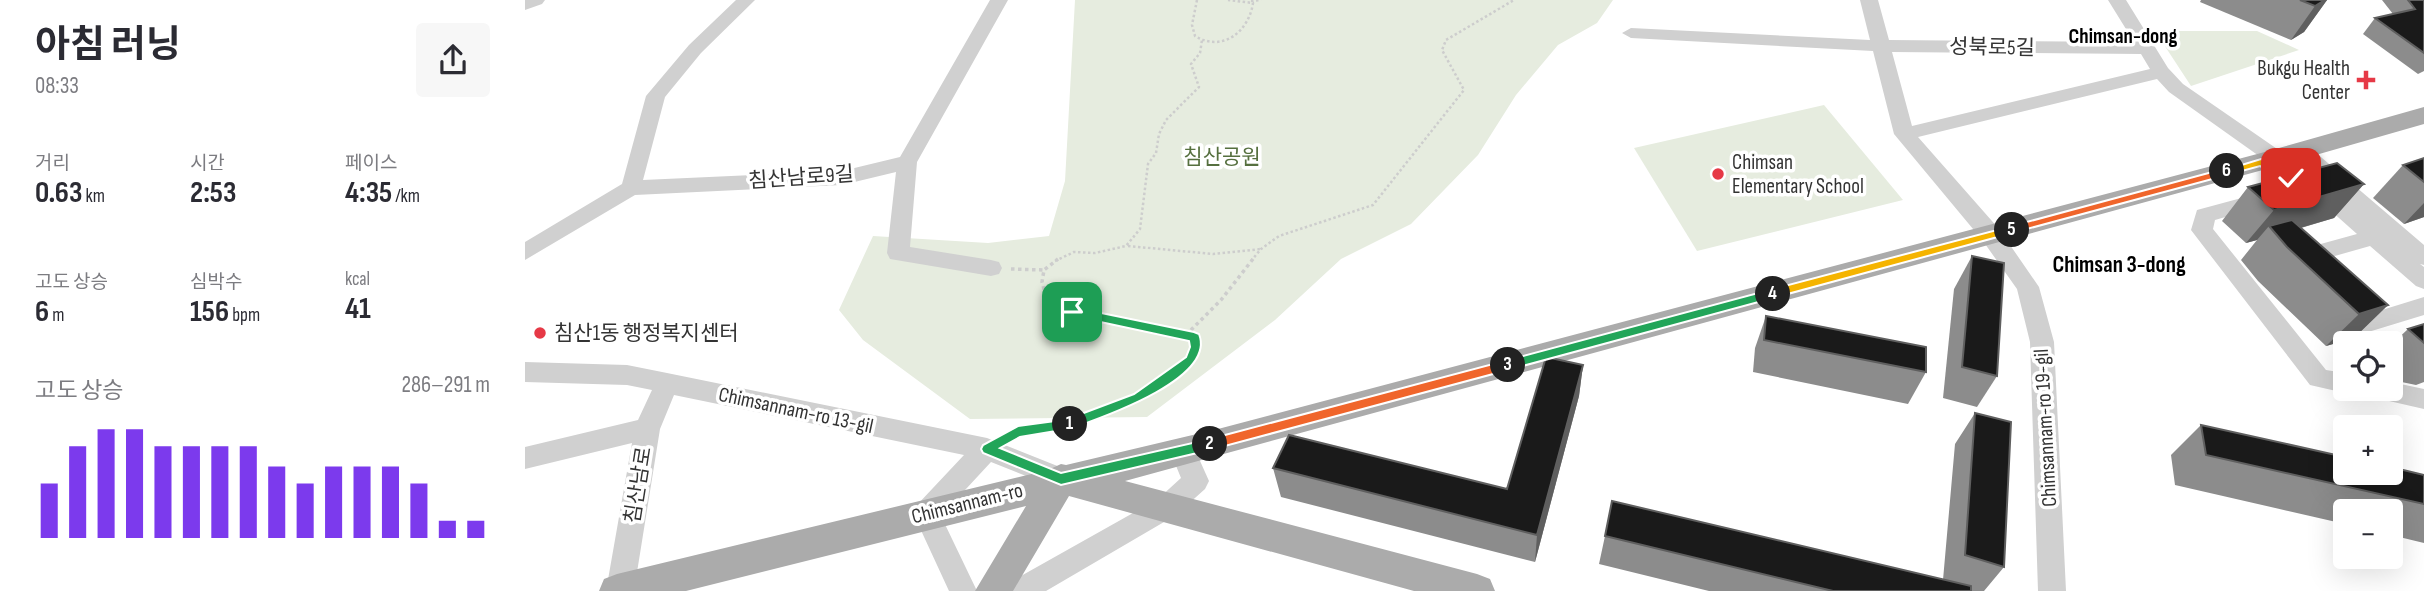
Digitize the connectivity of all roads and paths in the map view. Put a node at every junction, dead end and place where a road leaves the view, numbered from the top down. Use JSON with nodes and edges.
{"nodes":[{"id":1,"x":536,"y":0,"type":"edge"},
{"id":2,"x":745,"y":0,"type":"edge"},
{"id":3,"x":999,"y":0,"type":"edge"},
{"id":4,"x":1197,"y":0,"type":"edge"},
{"id":5,"x":1203,"y":0,"type":"edge"},
{"id":6,"x":1228,"y":0,"type":"edge"},
{"id":7,"x":1261,"y":0,"type":"edge"},
{"id":8,"x":1514,"y":0,"type":"edge"},
{"id":9,"x":1869,"y":0,"type":"edge"},
{"id":10,"x":2117,"y":0,"type":"edge"},
{"id":11,"x":1246,"y":2,"type":"junction"},
{"id":12,"x":525,"y":5,"type":"edge"},
{"id":13,"x":1631,"y":33,"type":"dead end"},
{"id":14,"x":1202,"y":40,"type":"junction"},
{"id":15,"x":1880,"y":46,"type":"junction"},
{"id":16,"x":2147,"y":48,"type":"junction"},
{"id":17,"x":2161,"y":72,"type":"junction"},
{"id":18,"x":2424,"y":115,"type":"edge"},
{"id":19,"x":1904,"y":134,"type":"junction"},
{"id":20,"x":2279,"y":157,"type":"junction"},
{"id":21,"x":907,"y":162,"type":"junction"},
{"id":22,"x":2310,"y":186,"type":"junction"},
{"id":23,"x":631,"y":188,"type":"junction"},
{"id":24,"x":1991,"y":235,"type":"junction"},
{"id":25,"x":2374,"y":236,"type":"junction"},
{"id":26,"x":1126,"y":246,"type":"junction"},
{"id":27,"x":1261,"y":249,"type":"junction"},
{"id":28,"x":525,"y":251,"type":"edge"},
{"id":29,"x":2421,"y":251,"type":"edge"},
{"id":30,"x":991,"y":268,"type":"joint"},
{"id":31,"x":1044,"y":270,"type":"junction"},
{"id":32,"x":2315,"y":278,"type":"edge"},
{"id":33,"x":2424,"y":280,"type":"edge"},
{"id":34,"x":2335,"y":296,"type":"edge"},
{"id":35,"x":2424,"y":306,"type":"edge"},
{"id":36,"x":1186,"y":335,"type":"junction"},
{"id":37,"x":525,"y":372,"type":"edge"},
{"id":38,"x":2333,"y":381,"type":"edge"},
{"id":39,"x":667,"y":383,"type":"junction"},
{"id":40,"x":2403,"y":394,"type":"edge"},
{"id":41,"x":2424,"y":398,"type":"edge"},
{"id":42,"x":647,"y":429,"type":"junction"},
{"id":43,"x":988,"y":449,"type":"junction"},
{"id":44,"x":1183,"y":451,"type":"junction"},
{"id":45,"x":525,"y":457,"type":"edge"},
{"id":46,"x":1061,"y":479,"type":"junction"},
{"id":47,"x":1167,"y":508,"type":"junction"},
{"id":48,"x":926,"y":513,"type":"junction"},
{"id":49,"x":619,"y":591,"type":"edge"},
{"id":50,"x":963,"y":591,"type":"edge"},
{"id":51,"x":993,"y":591,"type":"edge"},
{"id":52,"x":1020,"y":591,"type":"edge"},
{"id":53,"x":1477,"y":591,"type":"edge"},
{"id":54,"x":2052,"y":591,"type":"edge"}],
"edges":[{"from":1,"to":12,"type":"street"},
{"from":2,"to":23,"type":"street"},
{"from":3,"to":21,"type":"street"},
{"from":4,"to":5,"type":"path"},
{"from":4,"to":14,"type":"path"},
{"from":6,"to":11,"type":"path"},
{"from":7,"to":11,"type":"path"},
{"from":8,"to":27,"type":"path"},
{"from":9,"to":15,"type":"street"},
{"from":10,"to":16,"type":"street"},
{"from":11,"to":14,"type":"path"},
{"from":13,"to":15,"type":"street","name":"성북로5길"},
{"from":14,"to":26,"type":"path"},
{"from":15,"to":16,"type":"street","name":"성북로5길"},
{"from":15,"to":19,"type":"street"},
{"from":16,"to":17,"type":"street"},
{"from":17,"to":19,"type":"street"},
{"from":17,"to":20,"type":"street"},
{"from":18,"to":20,"type":"main road"},
{"from":19,"to":24,"type":"street"},
{"from":20,"to":22,"type":"street"},
{"from":20,"to":24,"type":"main road"},
{"from":20,"to":29,"type":"street"},
{"from":21,"to":23,"type":"street","name":"침산남로9길"},
{"from":21,"to":30,"type":"street"},
{"from":22,"to":25,"type":"street"},
{"from":22,"to":38,"type":"street"},
{"from":23,"to":28,"type":"street","name":"침산남로9길"},
{"from":24,"to":44,"type":"main road"},
{"from":24,"to":54,"type":"street","name":"Chimsannam-ro 19-gil"},
{"from":25,"to":32,"type":"street"},
{"from":25,"to":33,"type":"street"},
{"from":26,"to":27,"type":"path"},
{"from":26,"to":31,"type":"path"},
{"from":27,"to":36,"type":"path"},
{"from":30,"to":31,"type":"path"},
{"from":31,"to":36,"type":"path"},
{"from":34,"to":35,"type":"street"},
{"from":36,"to":43,"type":"path"},
{"from":37,"to":39,"type":"street","name":"Chimsannam-ro 13-gil"},
{"from":39,"to":42,"type":"street","name":"침산남로"},
{"from":39,"to":43,"type":"street","name":"Chimsannam-ro 13-gil"},
{"from":40,"to":41,"type":"street"},
{"from":42,"to":45,"type":"street"},
{"from":42,"to":49,"type":"street","name":"침산남로"},
{"from":43,"to":46,"type":"street","name":"Chimsannam-ro 13-gil"},
{"from":43,"to":48,"type":"street"},
{"from":44,"to":46,"type":"main road"},
{"from":44,"to":47,"type":"street"},
{"from":46,"to":47,"type":"main road","name":"Chimsannam-ro"},
{"from":46,"to":48,"type":"main road","name":"Chimsannam-ro"},
{"from":46,"to":51,"type":"main road"},
{"from":47,"to":52,"type":"street"},
{"from":47,"to":53,"type":"main road","name":"Chimsannam-ro"},
{"from":48,"to":49,"type":"main road","name":"Chimsannam-ro"},
{"from":48,"to":50,"type":"street"}]}
